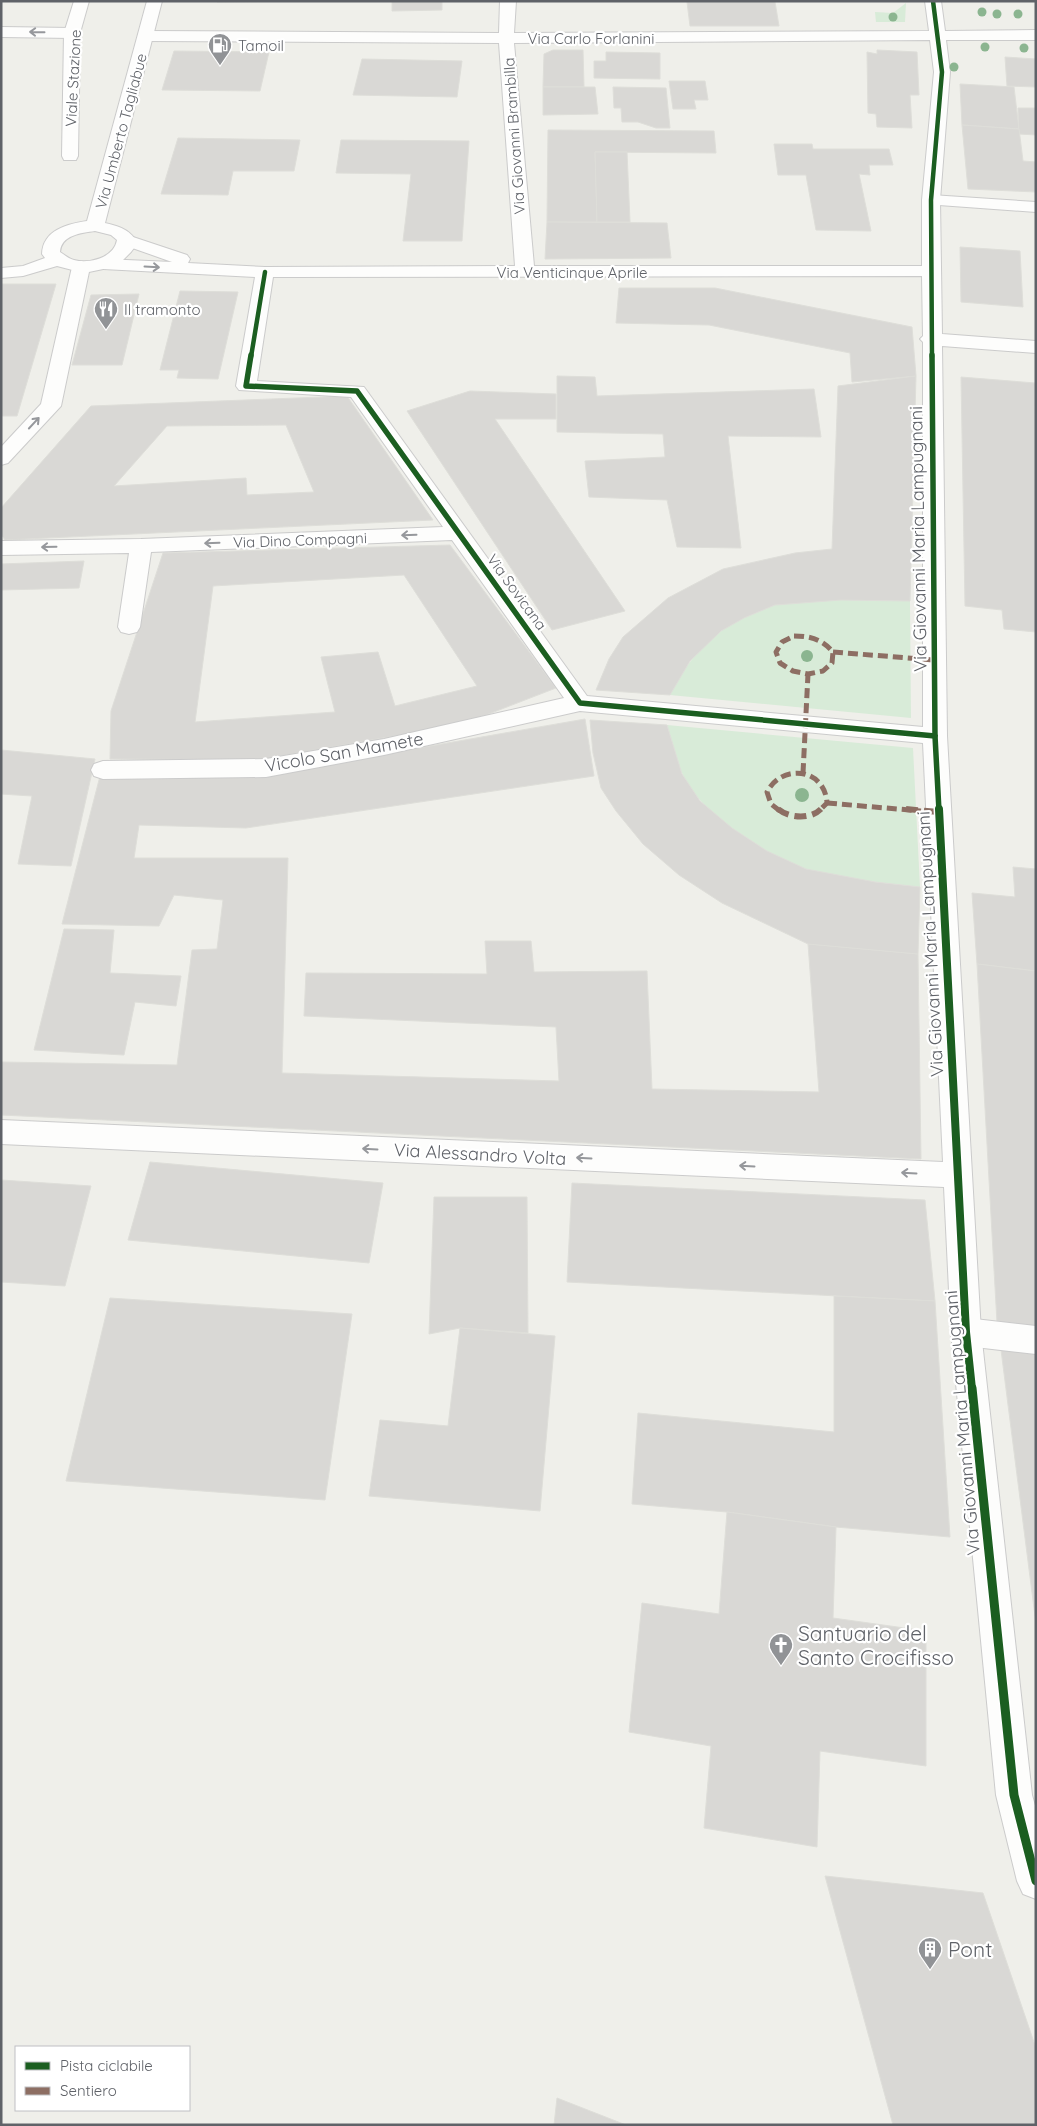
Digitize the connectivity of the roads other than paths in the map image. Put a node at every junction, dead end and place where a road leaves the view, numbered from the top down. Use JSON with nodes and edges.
{"nodes":[{"id":1,"x":82,"y":1,"type":"edge"},
{"id":2,"x":155,"y":1,"type":"edge"},
{"id":3,"x":508,"y":1,"type":"edge"},
{"id":4,"x":932,"y":1,"type":"edge"},
{"id":5,"x":1,"y":32,"type":"edge"},
{"id":6,"x":72,"y":33,"type":"junction"},
{"id":7,"x":1036,"y":35,"type":"edge"},
{"id":8,"x":146,"y":36,"type":"junction"},
{"id":9,"x":936,"y":36,"type":"junction"},
{"id":10,"x":506,"y":38,"type":"junction"},
{"id":11,"x":70,"y":156,"type":"dead end"},
{"id":12,"x":930,"y":200,"type":"junction"},
{"id":13,"x":1036,"y":207,"type":"edge"},
{"id":14,"x":95,"y":226,"type":"junction"},
{"id":15,"x":127,"y":240,"type":"junction"},
{"id":16,"x":57,"y":260,"type":"junction"},
{"id":17,"x":103,"y":264,"type":"junction"},
{"id":18,"x":82,"y":267,"type":"junction"},
{"id":19,"x":213,"y":270,"type":"junction"},
{"id":20,"x":931,"y":271,"type":"junction"},
{"id":21,"x":265,"y":272,"type":"junction"},
{"id":22,"x":525,"y":272,"type":"junction"},
{"id":23,"x":1,"y":273,"type":"edge"},
{"id":24,"x":930,"y":339,"type":"junction"},
{"id":25,"x":1036,"y":347,"type":"edge"},
{"id":26,"x":1,"y":459,"type":"edge"},
{"id":27,"x":458,"y":534,"type":"junction"},
{"id":28,"x":141,"y":546,"type":"junction"},
{"id":29,"x":1,"y":548,"type":"edge"},
{"id":30,"x":129,"y":627,"type":"dead end"},
{"id":31,"x":580,"y":703,"type":"junction"},
{"id":32,"x":935,"y":736,"type":"junction"},
{"id":33,"x":103,"y":770,"type":"dead end"},
{"id":34,"x":1,"y":1132,"type":"edge"},
{"id":35,"x":958,"y":1175,"type":"junction"},
{"id":36,"x":966,"y":1332,"type":"junction"},
{"id":37,"x":1036,"y":1340,"type":"edge"},
{"id":38,"x":1036,"y":1880,"type":"edge"}],
"edges":[{"from":1,"to":6,"type":"street","name":"Viale Stazione"},
{"from":2,"to":8,"type":"street","name":"Via Umberto Tagliabue"},
{"from":3,"to":10,"type":"street","name":"Via Giovanni Brambilla"},
{"from":4,"to":9,"type":"street","name":"Via Giovanni Maria Lampugnani"},
{"from":6,"to":5,"type":"street","one_way":true},
{"from":6,"to":11,"type":"street","name":"Viale Stazione"},
{"from":7,"to":9,"type":"street","name":"Via Carlo Forlanini"},
{"from":8,"to":10,"type":"street","name":"Via Carlo Forlanini"},
{"from":8,"to":14,"type":"street","name":"Via Umberto Tagliabue"},
{"from":9,"to":10,"type":"street","name":"Via Carlo Forlanini"},
{"from":9,"to":12,"type":"street","name":"Via Giovanni Maria Lampugnani"},
{"from":10,"to":22,"type":"street","name":"Via Giovanni Brambilla"},
{"from":12,"to":13,"type":"street"},
{"from":12,"to":20,"type":"street","name":"Via Giovanni Maria Lampugnani"},
{"from":14,"to":15,"type":"street","name":"Via Venticinque Aprile"},
{"from":14,"to":16,"type":"street"},
{"from":15,"to":17,"type":"street"},
{"from":15,"to":19,"type":"street","name":"Via Venticinque Aprile"},
{"from":16,"to":18,"type":"street"},
{"from":16,"to":23,"type":"street"},
{"from":17,"to":18,"type":"street"},
{"from":17,"to":19,"type":"street","name":"Via Venticinque Aprile","one_way":true},
{"from":26,"to":18,"type":"street","one_way":true},
{"from":19,"to":21,"type":"street","name":"Via Venticinque Aprile"},
{"from":20,"to":22,"type":"street","name":"Via Venticinque Aprile"},
{"from":20,"to":24,"type":"street","name":"Via Giovanni Maria Lampugnani"},
{"from":21,"to":22,"type":"street","name":"Via Venticinque Aprile"},
{"from":21,"to":27,"type":"street","name":"Via Sovicana"},
{"from":24,"to":25,"type":"street"},
{"from":24,"to":32,"type":"street","name":"Via Giovanni Maria Lampugnani"},
{"from":27,"to":28,"type":"street","name":"Via Dino Compagni","one_way":true},
{"from":27,"to":31,"type":"street","name":"Via Sovicana"},
{"from":28,"to":29,"type":"street","name":"Via Dino Compagni","one_way":true},
{"from":28,"to":30,"type":"street"},
{"from":31,"to":32,"type":"street"},
{"from":31,"to":33,"type":"street","name":"Vicolo San Mamete"},
{"from":32,"to":35,"type":"street","name":"Via Giovanni Maria Lampugnani"},
{"from":35,"to":34,"type":"street","name":"Via Alessandro Volta","one_way":true},
{"from":35,"to":36,"type":"street","name":"Via Giovanni Maria Lampugnani"},
{"from":36,"to":37,"type":"street"},
{"from":36,"to":38,"type":"street","name":"Via Giovanni Maria Lampugnani"}]}
